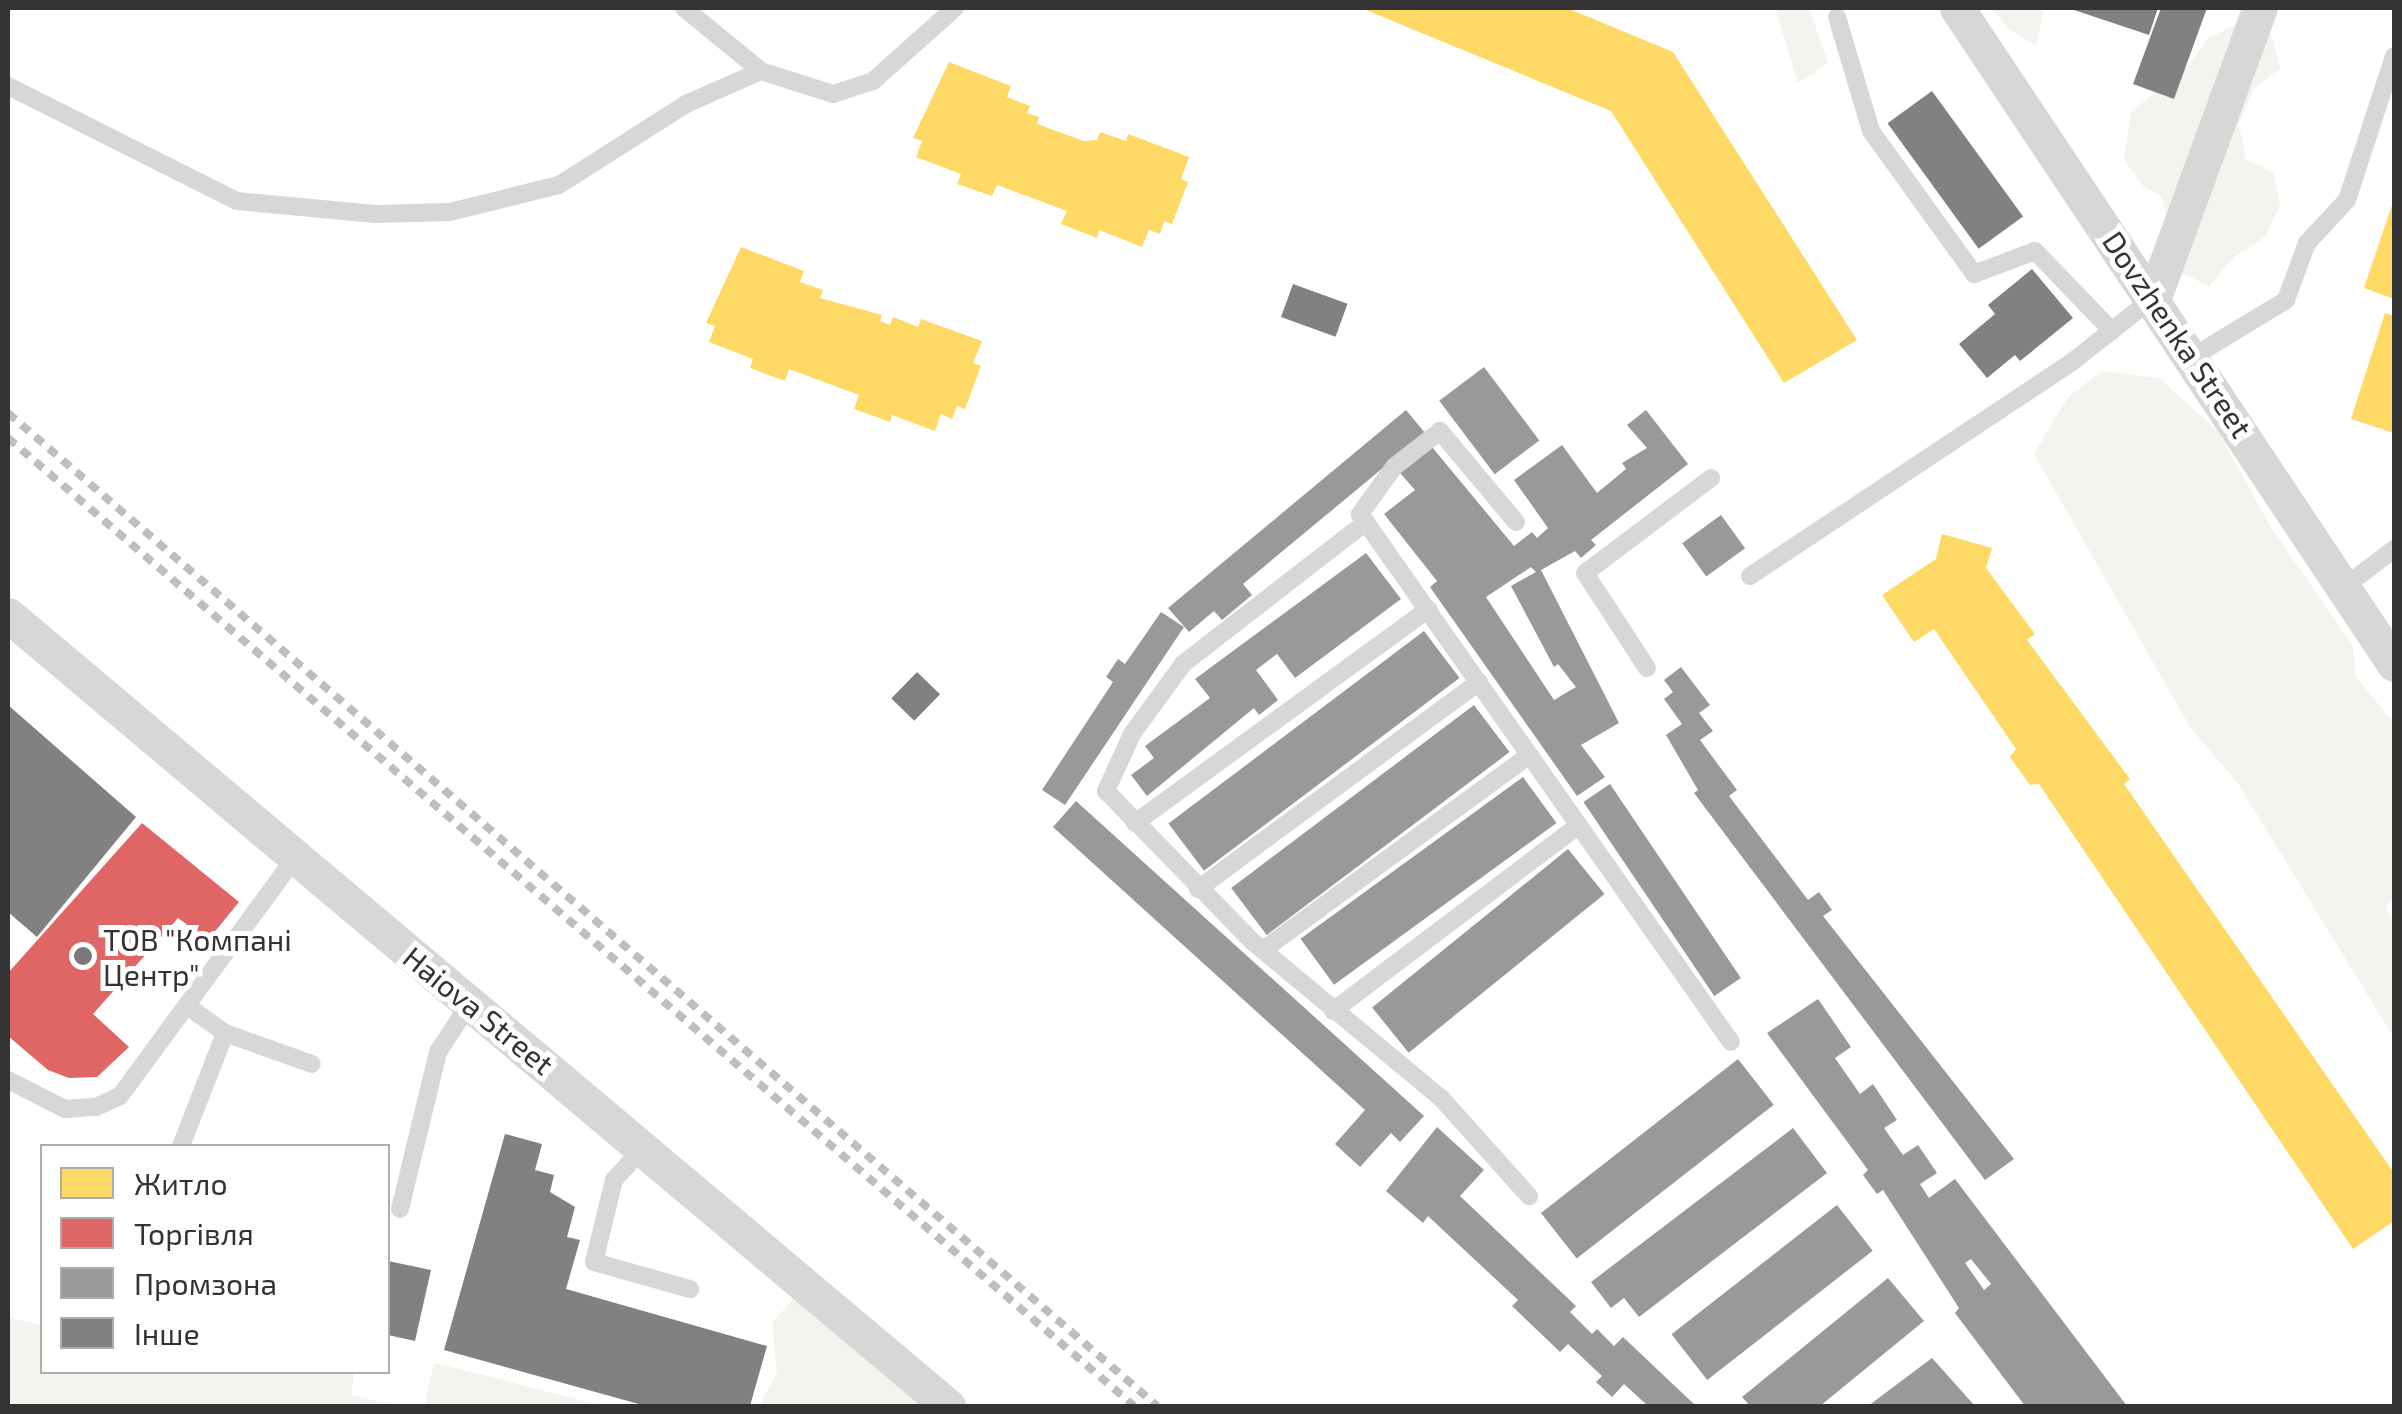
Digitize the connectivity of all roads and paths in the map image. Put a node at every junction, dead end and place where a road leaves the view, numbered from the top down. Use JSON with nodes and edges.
{"nodes":[{"id":1,"x":684,"y":8,"type":"edge"},
{"id":2,"x":955,"y":8,"type":"edge"},
{"id":3,"x":1956,"y":8,"type":"edge"},
{"id":4,"x":2260,"y":8,"type":"edge"},
{"id":5,"x":1837,"y":17,"type":"dead end"},
{"id":6,"x":2394,"y":56,"type":"edge"},
{"id":7,"x":761,"y":71,"type":"junction"},
{"id":8,"x":8,"y":86,"type":"edge"},
{"id":9,"x":2154,"y":297,"type":"junction"},
{"id":10,"x":2112,"y":331,"type":"junction"},
{"id":11,"x":2194,"y":356,"type":"junction"},
{"id":12,"x":1711,"y":478,"type":"dead end"},
{"id":13,"x":1366,"y":522,"type":"junction"},
{"id":14,"x":1516,"y":522,"type":"dead end"},
{"id":15,"x":2394,"y":550,"type":"edge"},
{"id":16,"x":1750,"y":576,"type":"dead end"},
{"id":17,"x":2344,"y":588,"type":"junction"},
{"id":18,"x":1428,"y":609,"type":"junction"},
{"id":19,"x":8,"y":615,"type":"edge"},
{"id":20,"x":2394,"y":664,"type":"edge"},
{"id":21,"x":1647,"y":668,"type":"dead end"},
{"id":22,"x":1479,"y":682,"type":"junction"},
{"id":23,"x":1528,"y":756,"type":"junction"},
{"id":24,"x":1135,"y":822,"type":"junction"},
{"id":25,"x":1576,"y":827,"type":"junction"},
{"id":26,"x":294,"y":859,"type":"junction"},
{"id":27,"x":1198,"y":889,"type":"junction"},
{"id":28,"x":1263,"y":950,"type":"junction"},
{"id":29,"x":470,"y":1003,"type":"junction"},
{"id":30,"x":190,"y":1008,"type":"junction"},
{"id":31,"x":1333,"y":1011,"type":"junction"},
{"id":32,"x":224,"y":1033,"type":"junction"},
{"id":33,"x":1731,"y":1042,"type":"dead end"},
{"id":34,"x":312,"y":1064,"type":"dead end"},
{"id":35,"x":8,"y":1080,"type":"edge"},
{"id":36,"x":182,"y":1144,"type":"edge"},
{"id":37,"x":644,"y":1146,"type":"junction"},
{"id":38,"x":1529,"y":1196,"type":"dead end"},
{"id":39,"x":400,"y":1209,"type":"dead end"},
{"id":40,"x":690,"y":1289,"type":"dead end"},
{"id":41,"x":948,"y":1406,"type":"edge"}],
"edges":[{"from":1,"to":7,"type":"lane"},
{"from":2,"to":7,"type":"lane"},
{"from":3,"to":9,"type":"street","name":"Dovzhenka Street"},
{"from":4,"to":9,"type":"street"},
{"from":5,"to":10,"type":"lane"},
{"from":6,"to":11,"type":"lane"},
{"from":7,"to":8,"type":"lane"},
{"from":9,"to":10,"type":"lane"},
{"from":9,"to":11,"type":"street","name":"Dovzhenka Street"},
{"from":10,"to":16,"type":"lane"},
{"from":11,"to":17,"type":"street","name":"Dovzhenka Street"},
{"from":12,"to":21,"type":"lane"},
{"from":13,"to":14,"type":"lane"},
{"from":13,"to":18,"type":"lane"},
{"from":13,"to":24,"type":"lane"},
{"from":15,"to":17,"type":"lane"},
{"from":17,"to":20,"type":"street","name":"Dovzhenka Street"},
{"from":18,"to":22,"type":"lane"},
{"from":18,"to":24,"type":"lane"},
{"from":19,"to":26,"type":"street","name":"Haiova Street"},
{"from":22,"to":23,"type":"lane"},
{"from":22,"to":27,"type":"lane"},
{"from":23,"to":25,"type":"lane"},
{"from":23,"to":28,"type":"lane"},
{"from":24,"to":27,"type":"lane"},
{"from":25,"to":31,"type":"lane"},
{"from":25,"to":33,"type":"lane"},
{"from":26,"to":29,"type":"street","name":"Haiova Street"},
{"from":26,"to":30,"type":"lane"},
{"from":27,"to":28,"type":"lane"},
{"from":28,"to":31,"type":"lane"},
{"from":29,"to":37,"type":"street","name":"Haiova Street"},
{"from":29,"to":39,"type":"lane"},
{"from":30,"to":32,"type":"lane"},
{"from":30,"to":35,"type":"lane"},
{"from":31,"to":38,"type":"lane"},
{"from":32,"to":34,"type":"lane"},
{"from":32,"to":36,"type":"lane"},
{"from":37,"to":40,"type":"lane"},
{"from":37,"to":41,"type":"street","name":"Haiova Street"}]}
